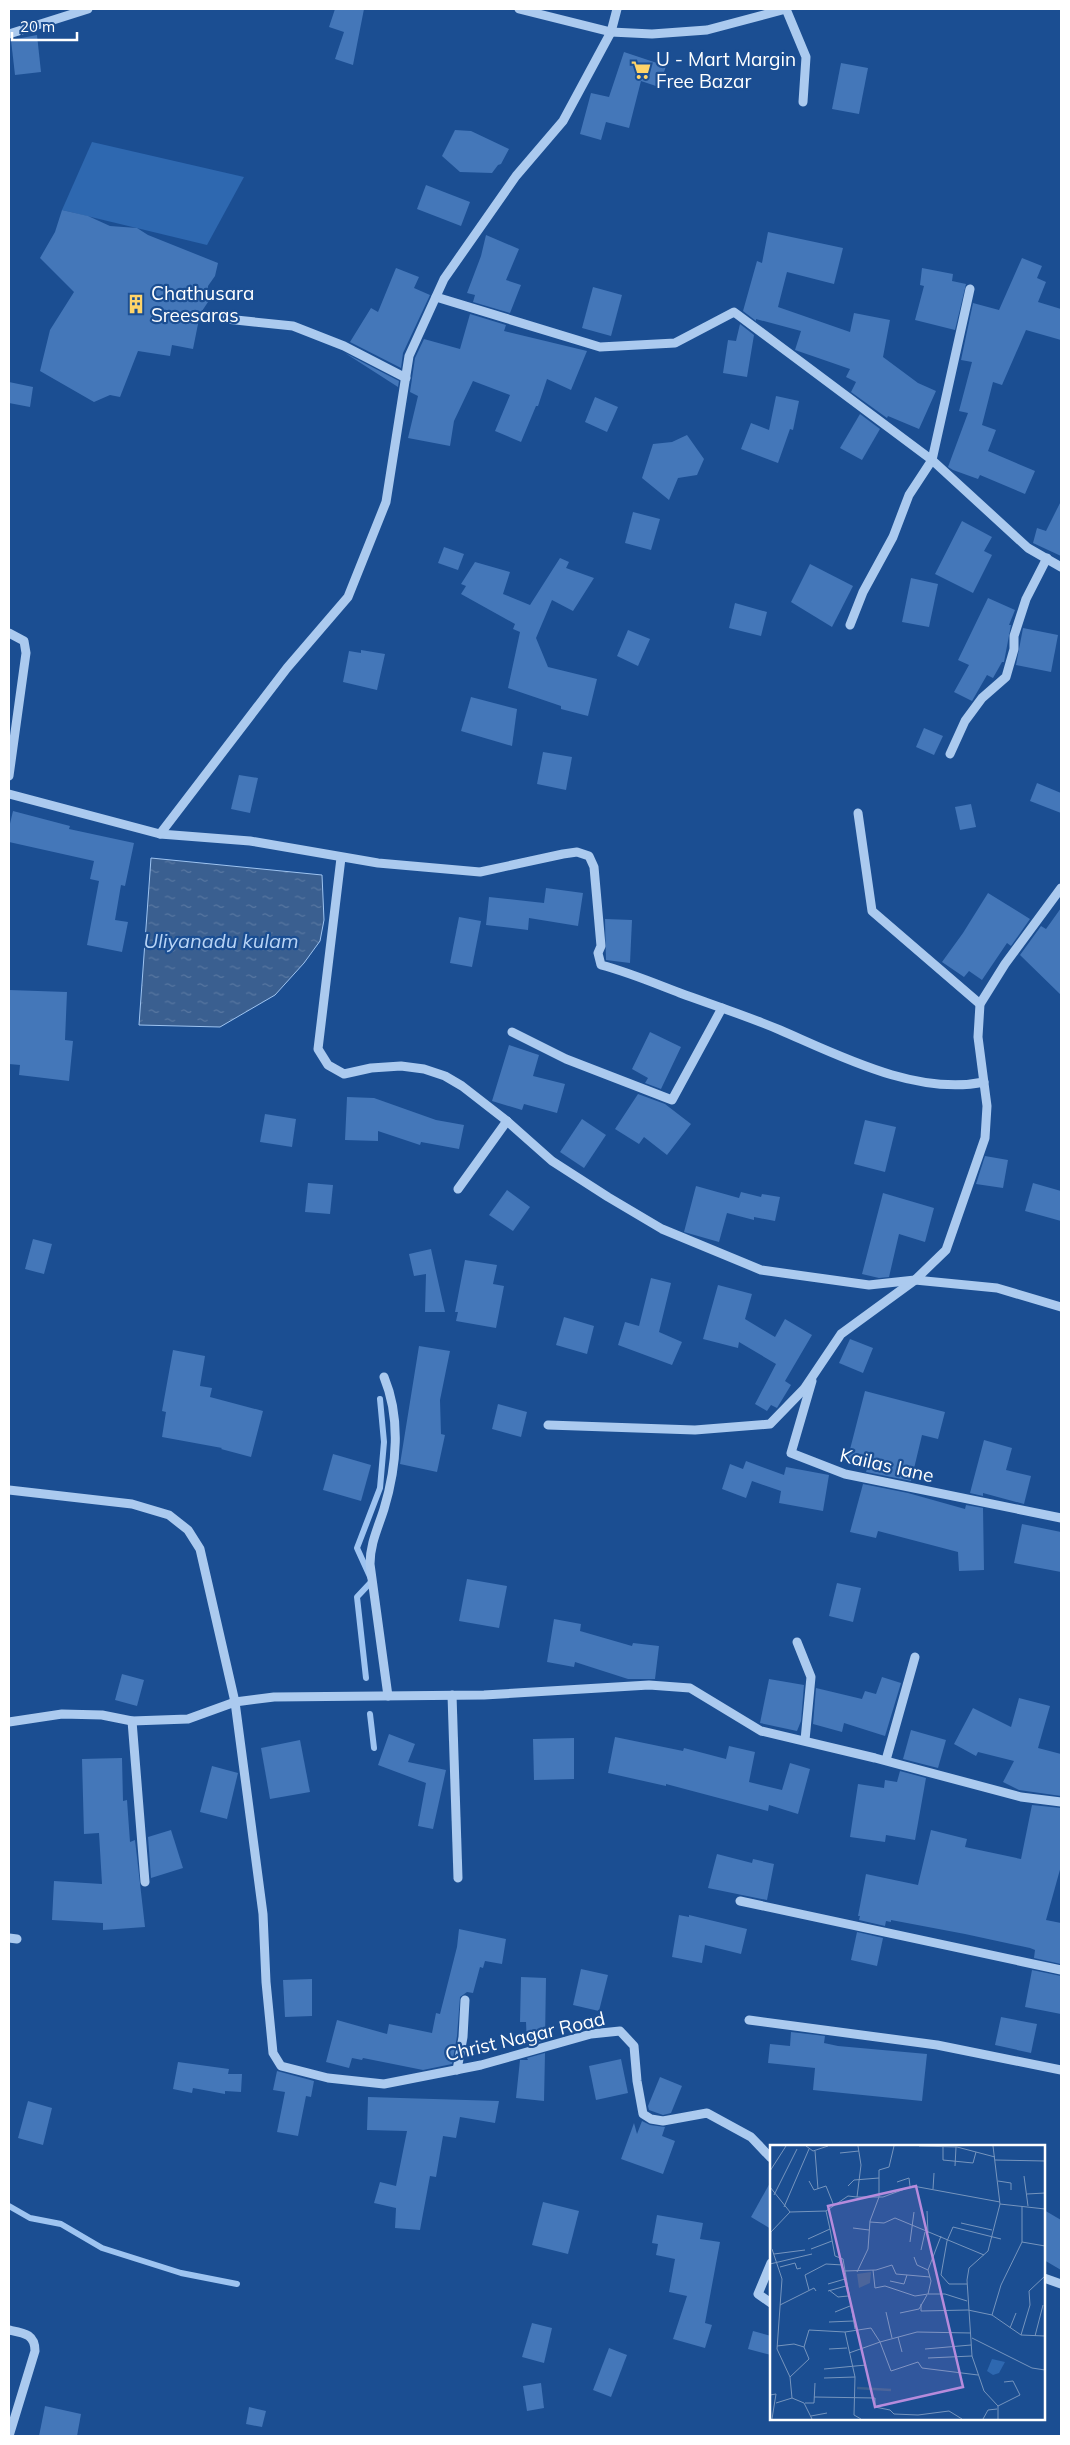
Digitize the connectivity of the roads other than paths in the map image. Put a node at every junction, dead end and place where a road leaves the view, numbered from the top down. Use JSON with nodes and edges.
{"nodes":[{"id":1,"x":88,"y":9,"type":"edge"},
{"id":2,"x":519,"y":9,"type":"edge"},
{"id":3,"x":617,"y":9,"type":"edge"},
{"id":4,"x":786,"y":9,"type":"edge"},
{"id":5,"x":67,"y":13,"type":"edge"},
{"id":6,"x":611,"y":32,"type":"junction"},
{"id":7,"x":9,"y":34,"type":"edge"},
{"id":8,"x":803,"y":102,"type":"dead end"},
{"id":9,"x":970,"y":289,"type":"dead end"},
{"id":10,"x":436,"y":297,"type":"junction"},
{"id":11,"x":226,"y":319,"type":"dead end"},
{"id":12,"x":406,"y":378,"type":"junction"},
{"id":13,"x":932,"y":460,"type":"junction"},
{"id":14,"x":1047,"y":558,"type":"junction"},
{"id":15,"x":1061,"y":566,"type":"edge"},
{"id":16,"x":850,"y":626,"type":"dead end"},
{"id":17,"x":9,"y":633,"type":"edge"},
{"id":18,"x":13,"y":713,"type":"edge"},
{"id":19,"x":950,"y":754,"type":"dead end"},
{"id":20,"x":9,"y":776,"type":"edge"},
{"id":21,"x":9,"y":794,"type":"edge"},
{"id":22,"x":858,"y":813,"type":"dead end"},
{"id":23,"x":160,"y":834,"type":"junction"},
{"id":24,"x":341,"y":858,"type":"junction"},
{"id":25,"x":1061,"y":888,"type":"edge"},
{"id":26,"x":980,"y":1004,"type":"junction"},
{"id":27,"x":722,"y":1008,"type":"junction"},
{"id":28,"x":512,"y":1032,"type":"dead end"},
{"id":29,"x":984,"y":1082,"type":"junction"},
{"id":30,"x":507,"y":1121,"type":"junction"},
{"id":31,"x":458,"y":1189,"type":"dead end"},
{"id":32,"x":915,"y":1280,"type":"junction"},
{"id":33,"x":1061,"y":1306,"type":"edge"},
{"id":34,"x":815,"y":1371,"type":"junction"},
{"id":35,"x":384,"y":1377,"type":"dead end"},
{"id":36,"x":548,"y":1425,"type":"dead end"},
{"id":37,"x":9,"y":1490,"type":"edge"},
{"id":38,"x":1061,"y":1518,"type":"edge"},
{"id":39,"x":798,"y":1642,"type":"dead end"},
{"id":40,"x":915,"y":1657,"type":"dead end"},
{"id":41,"x":452,"y":1695,"type":"junction"},
{"id":42,"x":388,"y":1696,"type":"junction"},
{"id":43,"x":235,"y":1702,"type":"junction"},
{"id":44,"x":132,"y":1721,"type":"junction"},
{"id":45,"x":9,"y":1722,"type":"edge"},
{"id":46,"x":805,"y":1740,"type":"junction"},
{"id":47,"x":886,"y":1760,"type":"junction"},
{"id":48,"x":1061,"y":1802,"type":"edge"},
{"id":49,"x":458,"y":1878,"type":"dead end"},
{"id":50,"x":145,"y":1882,"type":"dead end"},
{"id":51,"x":740,"y":1901,"type":"dead end"},
{"id":52,"x":1061,"y":1970,"type":"edge"},
{"id":53,"x":465,"y":2000,"type":"dead end"},
{"id":54,"x":749,"y":2020,"type":"dead end"},
{"id":55,"x":457,"y":2070,"type":"junction"},
{"id":56,"x":1061,"y":2070,"type":"edge"},
{"id":57,"x":770,"y":2157,"type":"edge"},
{"id":58,"x":770,"y":2265,"type":"edge"},
{"id":59,"x":1045,"y":2278,"type":"edge"},
{"id":60,"x":1061,"y":2284,"type":"edge"},
{"id":61,"x":770,"y":2302,"type":"edge"},
{"id":62,"x":9,"y":2330,"type":"edge"},
{"id":63,"x":9,"y":2436,"type":"edge"}],
"edges":[{"from":1,"to":5,"type":"street"},
{"from":2,"to":6,"type":"street"},
{"from":3,"to":6,"type":"street"},
{"from":4,"to":6,"type":"street"},
{"from":4,"to":8,"type":"street"},
{"from":5,"to":7,"type":"street"},
{"from":6,"to":10,"type":"street"},
{"from":9,"to":13,"type":"street"},
{"from":10,"to":12,"type":"street"},
{"from":10,"to":13,"type":"street"},
{"from":11,"to":12,"type":"street"},
{"from":12,"to":23,"type":"street"},
{"from":13,"to":14,"type":"street"},
{"from":13,"to":16,"type":"street"},
{"from":14,"to":15,"type":"street"},
{"from":14,"to":19,"type":"street"},
{"from":17,"to":18,"type":"street"},
{"from":18,"to":20,"type":"street"},
{"from":21,"to":23,"type":"street"},
{"from":22,"to":26,"type":"street"},
{"from":23,"to":24,"type":"street"},
{"from":24,"to":27,"type":"street"},
{"from":24,"to":30,"type":"street"},
{"from":25,"to":26,"type":"street"},
{"from":26,"to":29,"type":"street"},
{"from":27,"to":28,"type":"street"},
{"from":27,"to":29,"type":"street"},
{"from":29,"to":32,"type":"street"},
{"from":30,"to":31,"type":"street"},
{"from":30,"to":32,"type":"street"},
{"from":32,"to":33,"type":"street"},
{"from":32,"to":34,"type":"street"},
{"from":34,"to":36,"type":"street"},
{"from":34,"to":38,"type":"street","name":"Kailas lane"},
{"from":35,"to":42,"type":"street"},
{"from":37,"to":43,"type":"street","name":"Christ Nagar Road"},
{"from":39,"to":46,"type":"street"},
{"from":40,"to":47,"type":"street"},
{"from":41,"to":42,"type":"street"},
{"from":41,"to":46,"type":"street"},
{"from":41,"to":49,"type":"street"},
{"from":42,"to":43,"type":"street"},
{"from":43,"to":44,"type":"street"},
{"from":43,"to":55,"type":"street","name":"Christ Nagar Road"},
{"from":44,"to":45,"type":"street"},
{"from":44,"to":50,"type":"street"},
{"from":46,"to":47,"type":"street"},
{"from":47,"to":48,"type":"street"},
{"from":51,"to":52,"type":"street"},
{"from":53,"to":55,"type":"street"},
{"from":54,"to":56,"type":"street"},
{"from":55,"to":57,"type":"street","name":"Christ Nagar Road"},
{"from":58,"to":61,"type":"street"},
{"from":59,"to":60,"type":"street"},
{"from":62,"to":63,"type":"street"}]}
